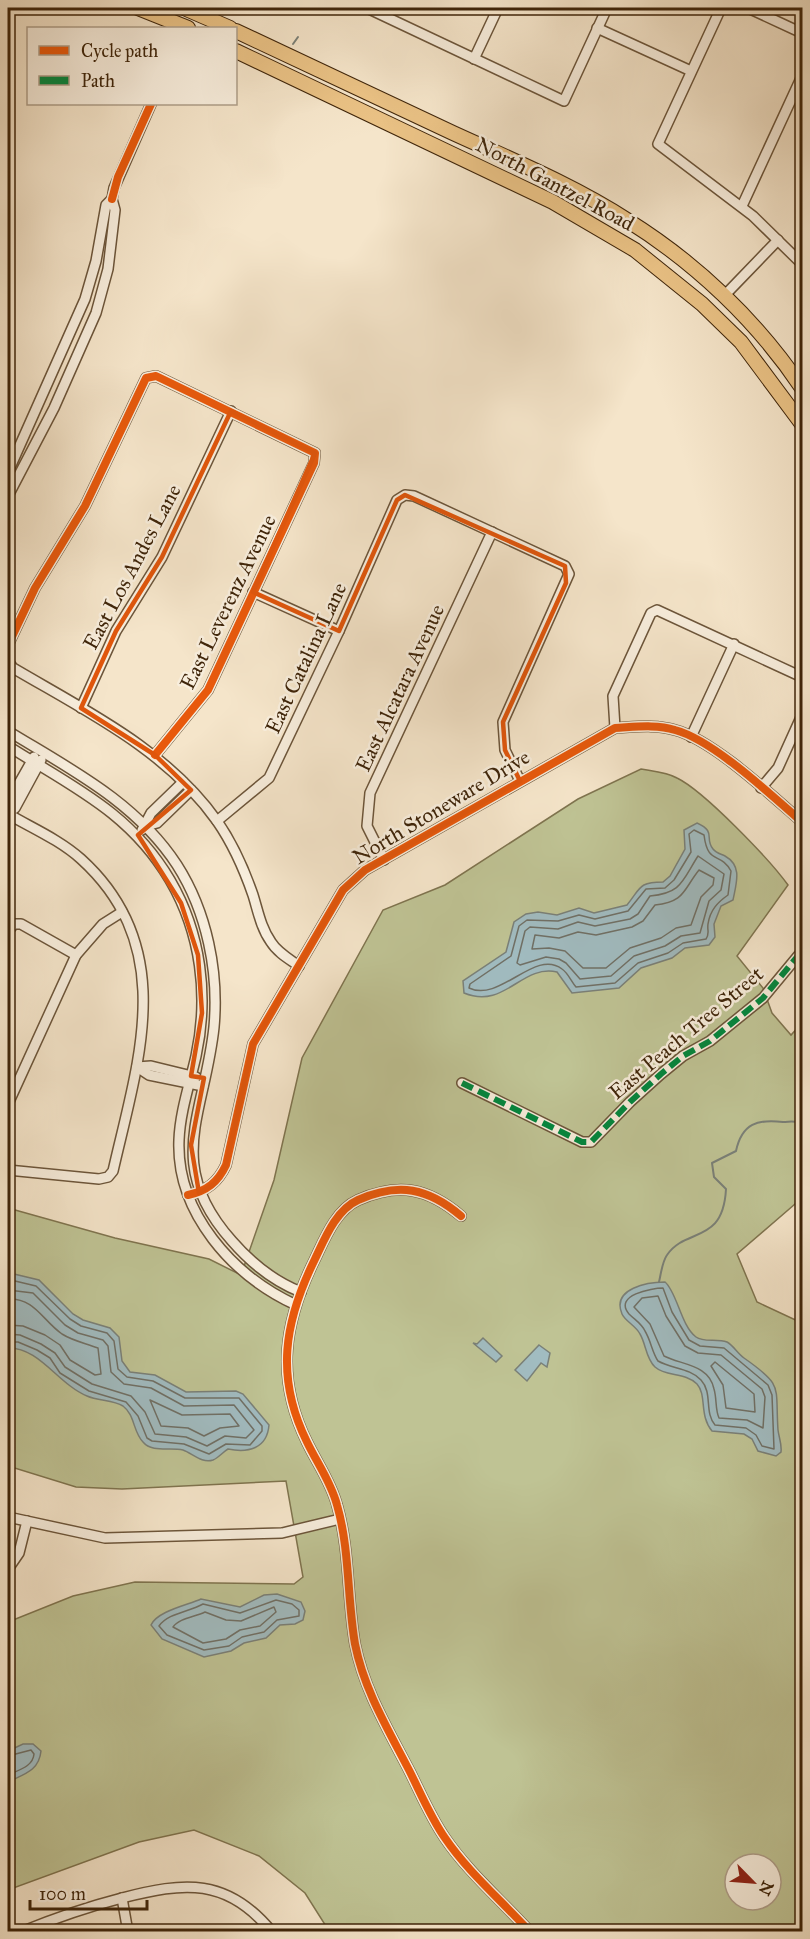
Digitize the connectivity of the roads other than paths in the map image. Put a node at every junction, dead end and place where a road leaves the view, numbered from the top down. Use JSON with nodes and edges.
{"nodes":[{"id":1,"x":138,"y":8,"type":"edge"},
{"id":2,"x":367,"y":8,"type":"edge"},
{"id":3,"x":498,"y":8,"type":"edge"},
{"id":4,"x":607,"y":8,"type":"edge"},
{"id":5,"x":721,"y":8,"type":"edge"},
{"id":6,"x":748,"y":8,"type":"edge"},
{"id":7,"x":385,"y":11,"type":"edge"},
{"id":8,"x":187,"y":22,"type":"edge"},
{"id":9,"x":223,"y":27,"type":"edge"},
{"id":10,"x":597,"y":28,"type":"junction"},
{"id":11,"x":237,"y":31,"type":"edge"},
{"id":12,"x":802,"y":33,"type":"edge"},
{"id":13,"x":237,"y":51,"type":"edge"},
{"id":14,"x":474,"y":59,"type":"junction"},
{"id":15,"x":691,"y":71,"type":"junction"},
{"id":16,"x":802,"y":76,"type":"edge"},
{"id":17,"x":152,"y":105,"type":"edge"},
{"id":18,"x":112,"y":199,"type":"junction"},
{"id":19,"x":742,"y":206,"type":"junction"},
{"id":20,"x":778,"y":240,"type":"junction"},
{"id":21,"x":802,"y":264,"type":"edge"},
{"id":22,"x":724,"y":296,"type":"junction"},
{"id":23,"x":48,"y":378,"type":"junction"},
{"id":24,"x":64,"y":384,"type":"junction"},
{"id":25,"x":802,"y":388,"type":"edge"},
{"id":26,"x":231,"y":411,"type":"junction"},
{"id":27,"x":802,"y":424,"type":"edge"},
{"id":28,"x":8,"y":472,"type":"edge"},
{"id":29,"x":8,"y":496,"type":"edge"},
{"id":30,"x":492,"y":532,"type":"junction"},
{"id":31,"x":253,"y":592,"type":"junction"},
{"id":32,"x":339,"y":631,"type":"junction"},
{"id":33,"x":734,"y":644,"type":"junction"},
{"id":34,"x":8,"y":645,"type":"edge"},
{"id":35,"x":8,"y":661,"type":"edge"},
{"id":36,"x":802,"y":677,"type":"edge"},
{"id":37,"x":81,"y":708,"type":"junction"},
{"id":38,"x":802,"y":715,"type":"edge"},
{"id":39,"x":615,"y":728,"type":"junction"},
{"id":40,"x":8,"y":730,"type":"edge"},
{"id":41,"x":691,"y":737,"type":"junction"},
{"id":42,"x":8,"y":746,"type":"edge"},
{"id":43,"x":42,"y":752,"type":"junction"},
{"id":44,"x":155,"y":755,"type":"junction"},
{"id":45,"x":35,"y":763,"type":"junction"},
{"id":46,"x":520,"y":781,"type":"junction"},
{"id":47,"x":183,"y":782,"type":"junction"},
{"id":48,"x":761,"y":788,"type":"junction"},
{"id":49,"x":190,"y":790,"type":"junction"},
{"id":50,"x":8,"y":803,"type":"edge"},
{"id":51,"x":8,"y":814,"type":"edge"},
{"id":52,"x":216,"y":821,"type":"junction"},
{"id":53,"x":802,"y":822,"type":"edge"},
{"id":54,"x":146,"y":826,"type":"junction"},
{"id":55,"x":138,"y":835,"type":"junction"},
{"id":56,"x":384,"y":860,"type":"junction"},
{"id":57,"x":122,"y":912,"type":"junction"},
{"id":58,"x":11,"y":927,"type":"edge"},
{"id":59,"x":802,"y":951,"type":"edge"},
{"id":60,"x":76,"y":955,"type":"junction"},
{"id":61,"x":299,"y":966,"type":"junction"},
{"id":62,"x":137,"y":1067,"type":"junction"},
{"id":63,"x":190,"y":1080,"type":"junction"},
{"id":64,"x":203,"y":1082,"type":"junction"},
{"id":65,"x":462,"y":1083,"type":"dead end"},
{"id":66,"x":8,"y":1104,"type":"edge"},
{"id":67,"x":8,"y":1170,"type":"edge"},
{"id":68,"x":199,"y":1192,"type":"junction"},
{"id":69,"x":189,"y":1195,"type":"junction"},
{"id":70,"x":461,"y":1216,"type":"dead end"},
{"id":71,"x":301,"y":1292,"type":"junction"},
{"id":72,"x":296,"y":1305,"type":"junction"},
{"id":73,"x":8,"y":1517,"type":"edge"},
{"id":74,"x":340,"y":1519,"type":"junction"},
{"id":75,"x":27,"y":1521,"type":"junction"},
{"id":76,"x":8,"y":1569,"type":"edge"},
{"id":77,"x":122,"y":1898,"type":"junction"},
{"id":78,"x":21,"y":1932,"type":"edge"},
{"id":79,"x":129,"y":1932,"type":"edge"},
{"id":80,"x":272,"y":1932,"type":"edge"},
{"id":81,"x":530,"y":1932,"type":"edge"}],
"edges":[{"from":1,"to":8,"type":"main road"},
{"from":2,"to":7,"type":"street"},
{"from":3,"to":14,"type":"street"},
{"from":4,"to":10,"type":"street"},
{"from":5,"to":15,"type":"street"},
{"from":6,"to":12,"type":"street"},
{"from":7,"to":14,"type":"street"},
{"from":8,"to":9,"type":"main road"},
{"from":10,"to":14,"type":"street"},
{"from":10,"to":15,"type":"street"},
{"from":11,"to":22,"type":"main road","name":"North Gantzel Road"},
{"from":13,"to":27,"type":"main road","name":"North Gantzel Road"},
{"from":15,"to":19,"type":"street"},
{"from":16,"to":19,"type":"street"},
{"from":17,"to":18,"type":"street"},
{"from":18,"to":23,"type":"street"},
{"from":18,"to":24,"type":"street"},
{"from":19,"to":20,"type":"street"},
{"from":20,"to":21,"type":"street"},
{"from":20,"to":22,"type":"street"},
{"from":22,"to":25,"type":"main road","name":"North Gantzel Road"},
{"from":23,"to":24,"type":"street"},
{"from":23,"to":28,"type":"street"},
{"from":24,"to":29,"type":"street"},
{"from":26,"to":31,"type":"street","name":"East Leverenz Avenue"},
{"from":26,"to":34,"type":"street"},
{"from":26,"to":37,"type":"street","name":"East Los Andes Lane"},
{"from":30,"to":32,"type":"street","name":"East Catalina Lane"},
{"from":30,"to":46,"type":"street"},
{"from":30,"to":56,"type":"street","name":"East Alcatara Avenue"},
{"from":31,"to":32,"type":"street"},
{"from":31,"to":44,"type":"street","name":"East Leverenz Avenue"},
{"from":32,"to":52,"type":"street","name":"East Catalina Lane"},
{"from":33,"to":36,"type":"street"},
{"from":33,"to":39,"type":"street"},
{"from":33,"to":41,"type":"street"},
{"from":35,"to":37,"type":"street"},
{"from":37,"to":44,"type":"street"},
{"from":38,"to":48,"type":"street"},
{"from":39,"to":41,"type":"street","name":"North Stoneware Drive"},
{"from":39,"to":46,"type":"street","name":"North Stoneware Drive"},
{"from":40,"to":43,"type":"street"},
{"from":41,"to":48,"type":"street","name":"North Stoneware Drive"},
{"from":42,"to":45,"type":"street"},
{"from":43,"to":45,"type":"street"},
{"from":43,"to":54,"type":"street"},
{"from":44,"to":47,"type":"street"},
{"from":45,"to":50,"type":"street"},
{"from":45,"to":51,"type":"street"},
{"from":45,"to":55,"type":"street"},
{"from":46,"to":56,"type":"street","name":"North Stoneware Drive"},
{"from":47,"to":49,"type":"street"},
{"from":47,"to":54,"type":"street"},
{"from":48,"to":53,"type":"street","name":"North Stoneware Drive"},
{"from":49,"to":52,"type":"street"},
{"from":49,"to":54,"type":"street"},
{"from":51,"to":57,"type":"street"},
{"from":52,"to":61,"type":"street"},
{"from":54,"to":55,"type":"street"},
{"from":54,"to":64,"type":"street"},
{"from":55,"to":63,"type":"street"},
{"from":56,"to":61,"type":"street","name":"North Stoneware Drive"},
{"from":57,"to":60,"type":"street"},
{"from":57,"to":62,"type":"street"},
{"from":58,"to":60,"type":"street"},
{"from":59,"to":65,"type":"street","name":"East Peach Tree Street"},
{"from":60,"to":66,"type":"street"},
{"from":61,"to":68,"type":"street","name":"North Stoneware Drive"},
{"from":62,"to":63,"type":"street"},
{"from":62,"to":67,"type":"street"},
{"from":63,"to":64,"type":"street"},
{"from":63,"to":69,"type":"street"},
{"from":64,"to":68,"type":"street"},
{"from":68,"to":69,"type":"street","name":"North Stoneware Drive"},
{"from":68,"to":71,"type":"street"},
{"from":69,"to":72,"type":"street"},
{"from":70,"to":71,"type":"street"},
{"from":71,"to":72,"type":"street"},
{"from":72,"to":74,"type":"street"},
{"from":73,"to":75,"type":"street"},
{"from":74,"to":75,"type":"street"},
{"from":74,"to":81,"type":"street"},
{"from":75,"to":76,"type":"street"},
{"from":77,"to":78,"type":"street"},
{"from":77,"to":79,"type":"street"},
{"from":77,"to":80,"type":"street"}]}
